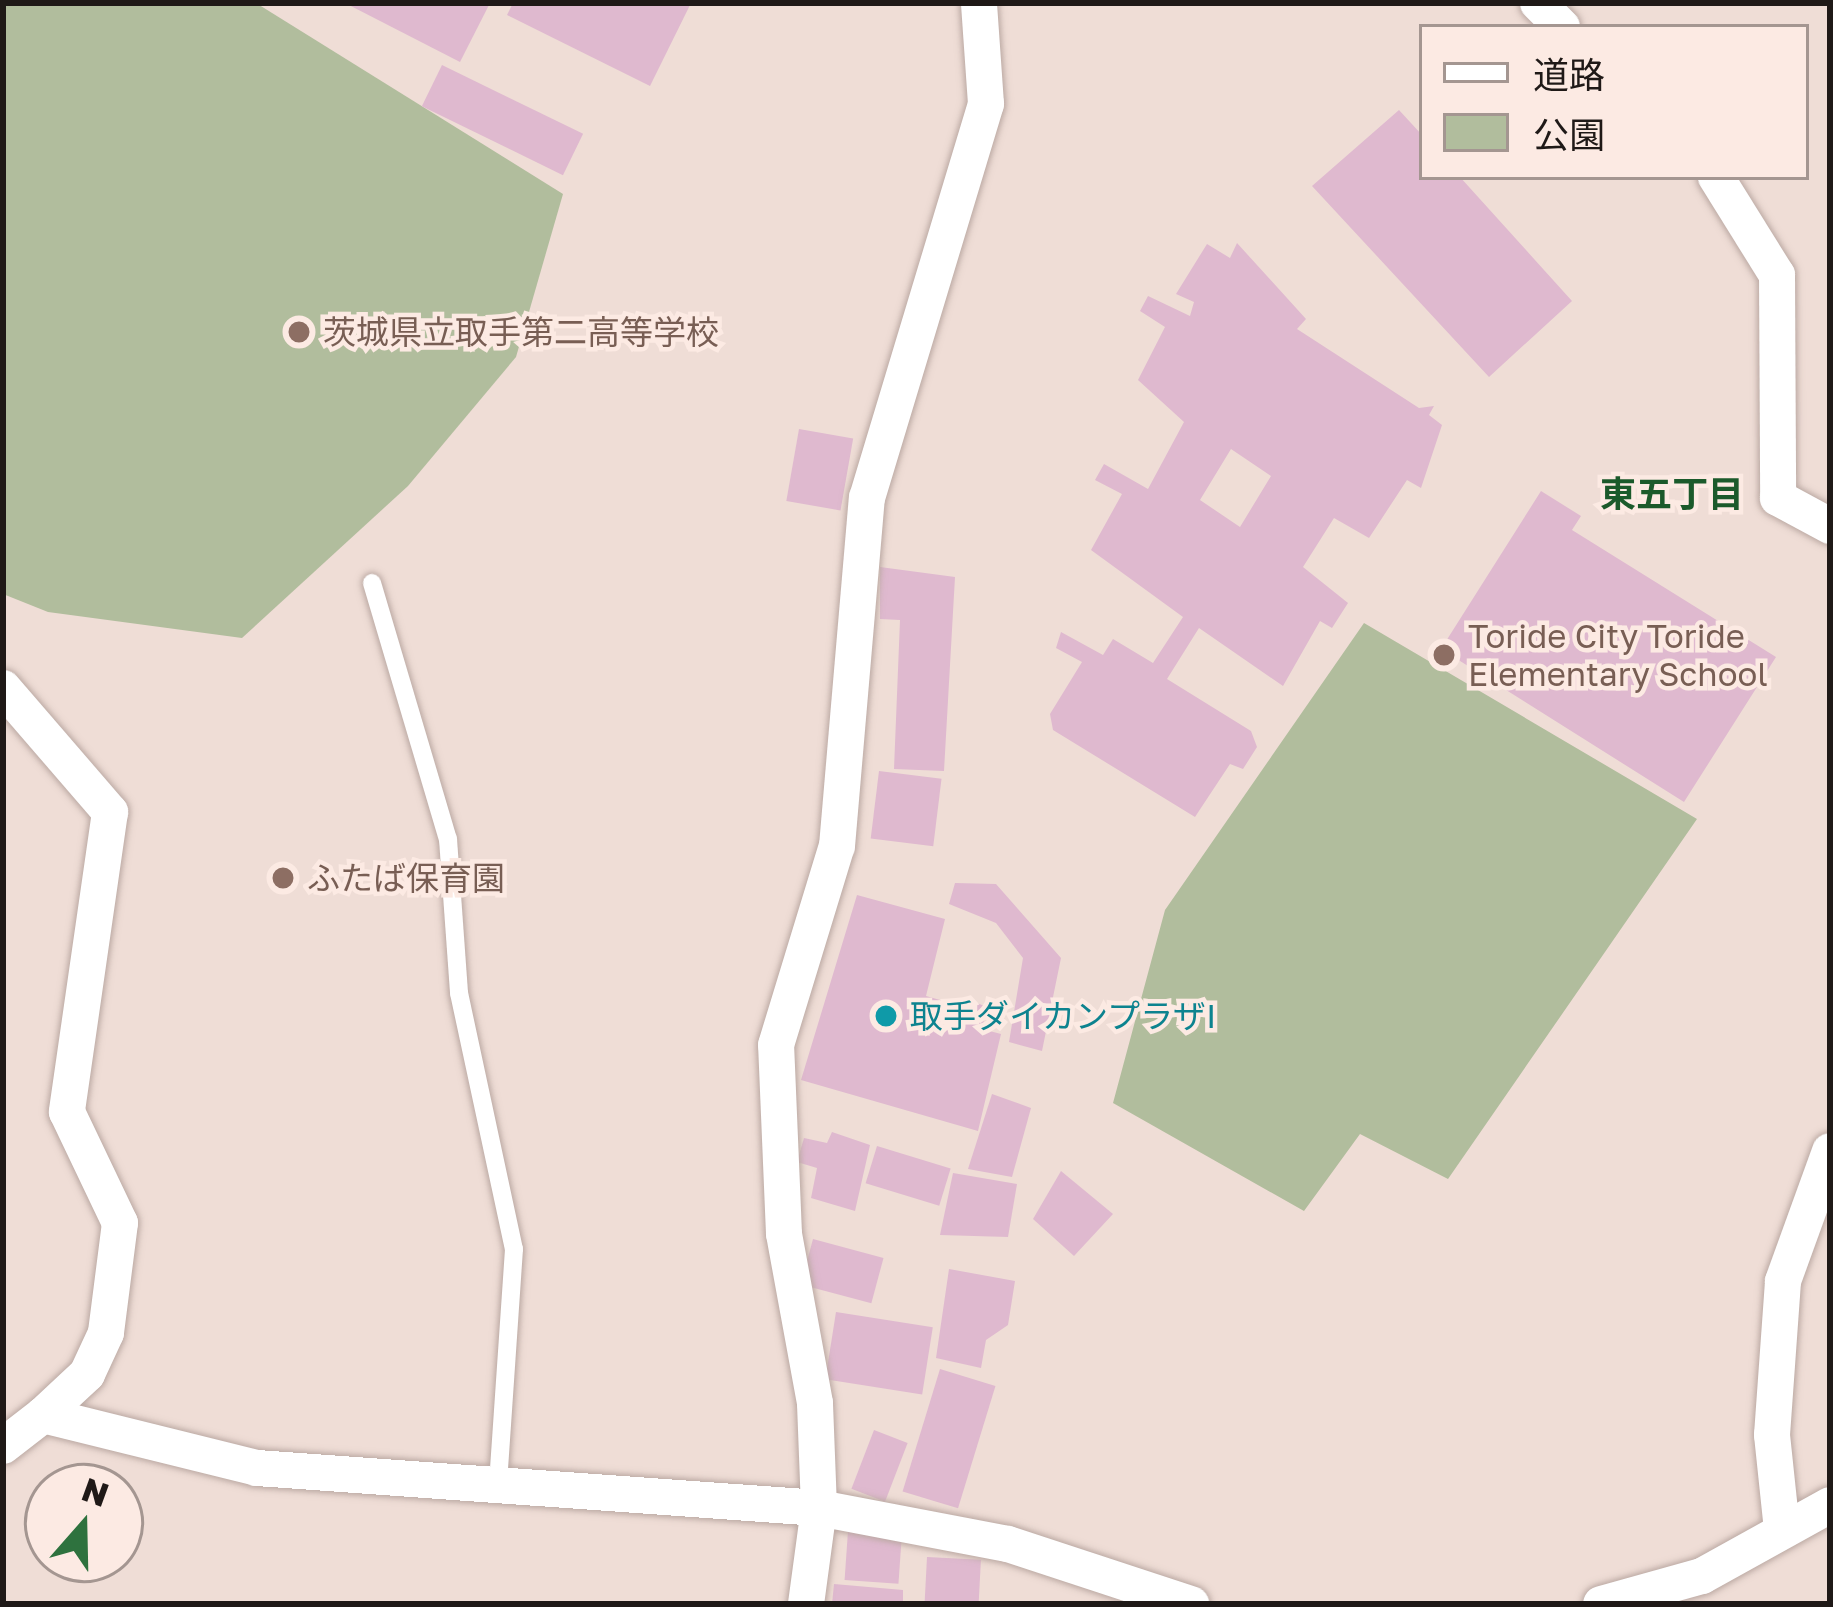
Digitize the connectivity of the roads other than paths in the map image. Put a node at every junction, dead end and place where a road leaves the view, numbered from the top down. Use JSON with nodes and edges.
{"nodes":[{"id":1,"x":979,"y":3,"type":"edge"},
{"id":2,"x":1718,"y":180,"type":"edge"},
{"id":3,"x":1830,"y":526,"type":"edge"},
{"id":4,"x":372,"y":583,"type":"dead end"},
{"id":5,"x":3,"y":688,"type":"edge"},
{"id":6,"x":1830,"y":1151,"type":"edge"},
{"id":7,"x":43,"y":1414,"type":"junction"},
{"id":8,"x":3,"y":1446,"type":"edge"},
{"id":9,"x":498,"y":1481,"type":"junction"},
{"id":10,"x":1830,"y":1504,"type":"edge"},
{"id":11,"x":819,"y":1508,"type":"junction"},
{"id":12,"x":1782,"y":1530,"type":"junction"},
{"id":13,"x":1707,"y":1590,"type":"edge"},
{"id":14,"x":806,"y":1604,"type":"edge"},
{"id":15,"x":1191,"y":1604,"type":"edge"},
{"id":16,"x":1601,"y":1604,"type":"edge"}],
"edges":[{"from":1,"to":11,"type":"street"},
{"from":2,"to":3,"type":"street"},
{"from":4,"to":9,"type":"lane"},
{"from":5,"to":7,"type":"street"},
{"from":6,"to":12,"type":"street"},
{"from":7,"to":8,"type":"street"},
{"from":7,"to":9,"type":"street"},
{"from":9,"to":11,"type":"street"},
{"from":10,"to":12,"type":"street"},
{"from":11,"to":14,"type":"street"},
{"from":11,"to":15,"type":"street"},
{"from":12,"to":13,"type":"street"},
{"from":13,"to":16,"type":"street"}]}
